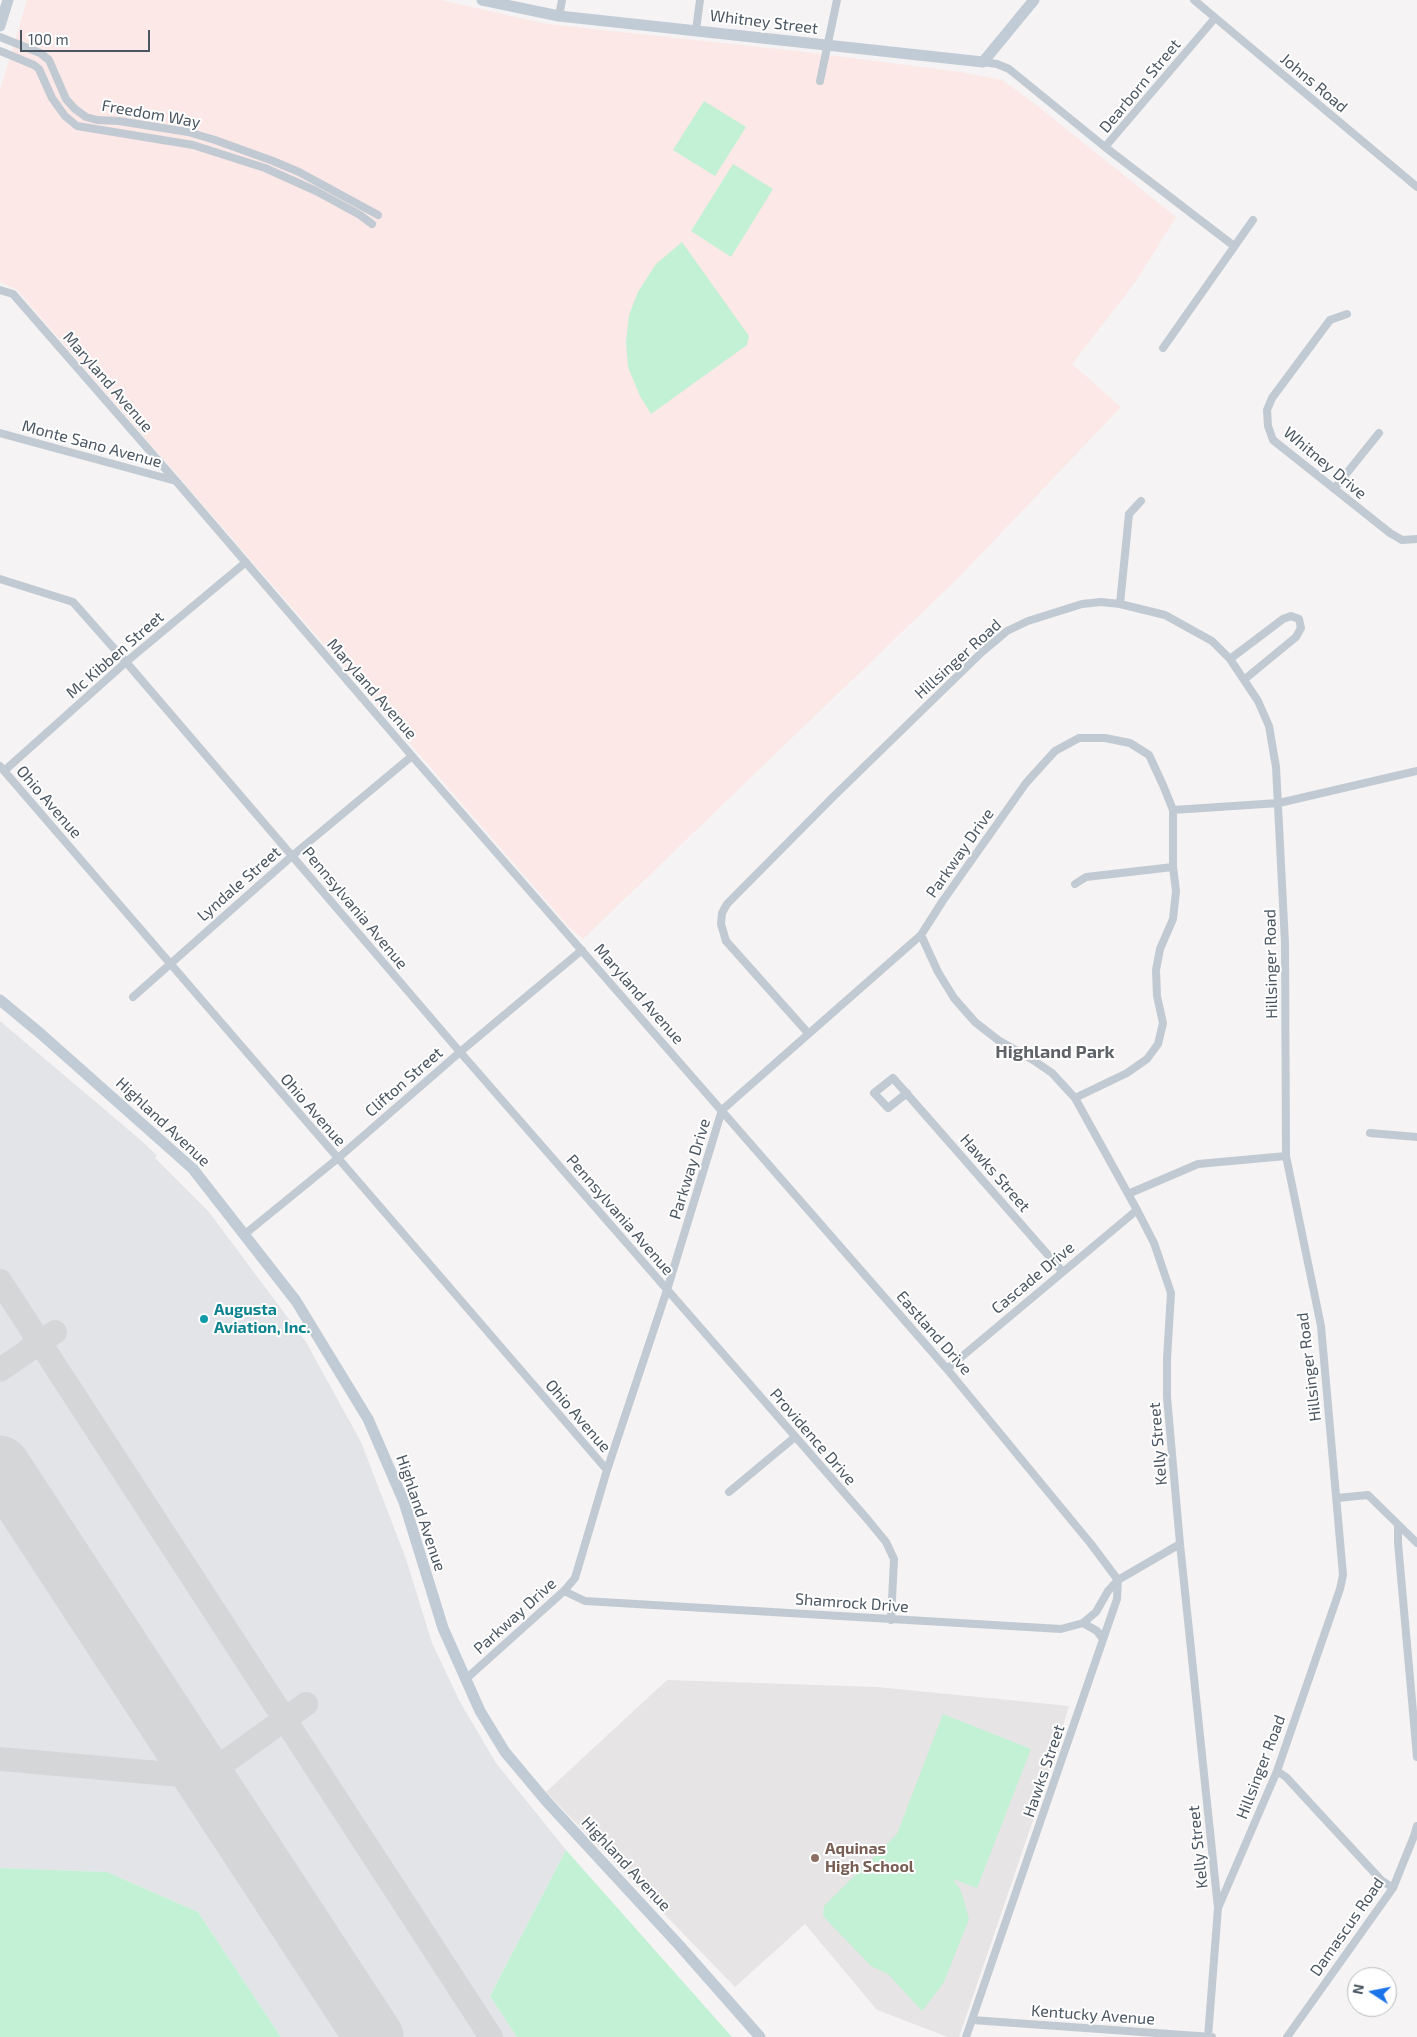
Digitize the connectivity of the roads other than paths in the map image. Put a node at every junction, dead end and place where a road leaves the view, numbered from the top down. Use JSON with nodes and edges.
{"nodes":[{"id":1,"x":8,"y":0,"type":"edge"},
{"id":2,"x":482,"y":0,"type":"edge"},
{"id":3,"x":562,"y":0,"type":"edge"},
{"id":4,"x":700,"y":0,"type":"edge"},
{"id":5,"x":837,"y":0,"type":"edge"},
{"id":6,"x":1034,"y":0,"type":"edge"},
{"id":7,"x":1194,"y":0,"type":"edge"},
{"id":8,"x":559,"y":16,"type":"junction"},
{"id":9,"x":1215,"y":18,"type":"junction"},
{"id":10,"x":0,"y":26,"type":"edge"},
{"id":11,"x":696,"y":30,"type":"junction"},
{"id":12,"x":0,"y":37,"type":"edge"},
{"id":13,"x":827,"y":46,"type":"junction"},
{"id":14,"x":0,"y":51,"type":"edge"},
{"id":15,"x":983,"y":62,"type":"junction"},
{"id":16,"x":820,"y":81,"type":"dead end"},
{"id":17,"x":1105,"y":147,"type":"junction"},
{"id":18,"x":1417,"y":186,"type":"edge"},
{"id":19,"x":378,"y":215,"type":"dead end"},
{"id":20,"x":1252,"y":220,"type":"dead end"},
{"id":21,"x":372,"y":224,"type":"dead end"},
{"id":22,"x":1234,"y":246,"type":"junction"},
{"id":23,"x":0,"y":290,"type":"edge"},
{"id":24,"x":1347,"y":314,"type":"dead end"},
{"id":25,"x":1163,"y":348,"type":"dead end"},
{"id":26,"x":0,"y":433,"type":"edge"},
{"id":27,"x":1379,"y":433,"type":"dead end"},
{"id":28,"x":176,"y":481,"type":"junction"},
{"id":29,"x":1334,"y":489,"type":"junction"},
{"id":30,"x":1141,"y":501,"type":"dead end"},
{"id":31,"x":1417,"y":539,"type":"edge"},
{"id":32,"x":246,"y":562,"type":"junction"},
{"id":33,"x":0,"y":579,"type":"edge"},
{"id":34,"x":1120,"y":604,"type":"junction"},
{"id":35,"x":1230,"y":659,"type":"junction"},
{"id":36,"x":126,"y":662,"type":"junction"},
{"id":37,"x":1245,"y":679,"type":"junction"},
{"id":38,"x":412,"y":756,"type":"junction"},
{"id":39,"x":2,"y":769,"type":"edge"},
{"id":40,"x":1417,"y":771,"type":"edge"},
{"id":41,"x":1279,"y":803,"type":"junction"},
{"id":42,"x":1173,"y":810,"type":"junction"},
{"id":43,"x":292,"y":856,"type":"junction"},
{"id":44,"x":1173,"y":867,"type":"junction"},
{"id":45,"x":1075,"y":884,"type":"dead end"},
{"id":46,"x":921,"y":935,"type":"junction"},
{"id":47,"x":582,"y":950,"type":"junction"},
{"id":48,"x":168,"y":964,"type":"junction"},
{"id":49,"x":133,"y":997,"type":"dead end"},
{"id":50,"x":0,"y":1000,"type":"edge"},
{"id":51,"x":808,"y":1033,"type":"junction"},
{"id":52,"x":460,"y":1052,"type":"junction"},
{"id":53,"x":907,"y":1093,"type":"dead end"},
{"id":54,"x":1075,"y":1098,"type":"junction"},
{"id":55,"x":722,"y":1110,"type":"junction"},
{"id":56,"x":1370,"y":1132,"type":"dead end"},
{"id":57,"x":1417,"y":1137,"type":"edge"},
{"id":58,"x":1286,"y":1156,"type":"junction"},
{"id":59,"x":338,"y":1159,"type":"junction"},
{"id":60,"x":1128,"y":1194,"type":"junction"},
{"id":61,"x":1137,"y":1210,"type":"junction"},
{"id":62,"x":245,"y":1234,"type":"junction"},
{"id":63,"x":1062,"y":1271,"type":"junction"},
{"id":64,"x":667,"y":1290,"type":"junction"},
{"id":65,"x":947,"y":1369,"type":"junction"},
{"id":66,"x":795,"y":1437,"type":"junction"},
{"id":67,"x":607,"y":1470,"type":"junction"},
{"id":68,"x":729,"y":1492,"type":"dead end"},
{"id":69,"x":1337,"y":1498,"type":"junction"},
{"id":70,"x":1398,"y":1526,"type":"junction"},
{"id":71,"x":1417,"y":1543,"type":"edge"},
{"id":72,"x":1180,"y":1544,"type":"junction"},
{"id":73,"x":1118,"y":1580,"type":"junction"},
{"id":74,"x":564,"y":1591,"type":"junction"},
{"id":75,"x":891,"y":1620,"type":"junction"},
{"id":76,"x":1083,"y":1624,"type":"junction"},
{"id":77,"x":1103,"y":1639,"type":"junction"},
{"id":78,"x":466,"y":1678,"type":"junction"},
{"id":79,"x":1417,"y":1757,"type":"edge"},
{"id":80,"x":1277,"y":1771,"type":"junction"},
{"id":81,"x":1417,"y":1826,"type":"edge"},
{"id":82,"x":1393,"y":1888,"type":"junction"},
{"id":83,"x":1218,"y":1908,"type":"junction"},
{"id":84,"x":972,"y":2020,"type":"junction"},
{"id":85,"x":760,"y":2037,"type":"edge"},
{"id":86,"x":966,"y":2037,"type":"edge"},
{"id":87,"x":1208,"y":2037,"type":"edge"},
{"id":88,"x":1212,"y":2037,"type":"edge"},
{"id":89,"x":1286,"y":2037,"type":"edge"}],
"edges":[{"from":1,"to":10,"type":"main road"},
{"from":2,"to":8,"type":"main road","name":"Whitney Street"},
{"from":3,"to":8,"type":"street"},
{"from":4,"to":11,"type":"street"},
{"from":5,"to":13,"type":"street"},
{"from":6,"to":15,"type":"main road"},
{"from":7,"to":9,"type":"street","name":"Johns Road"},
{"from":8,"to":11,"type":"main road","name":"Whitney Street"},
{"from":9,"to":17,"type":"street","name":"Dearborn Street"},
{"from":9,"to":18,"type":"street","name":"Johns Road"},
{"from":11,"to":13,"type":"main road","name":"Whitney Street"},
{"from":12,"to":19,"type":"street","name":"Freedom Way"},
{"from":13,"to":15,"type":"main road","name":"Whitney Street"},
{"from":13,"to":16,"type":"street"},
{"from":14,"to":21,"type":"street","name":"Freedom Way"},
{"from":15,"to":17,"type":"street","name":"Dearborn Street"},
{"from":17,"to":22,"type":"street"},
{"from":20,"to":22,"type":"street"},
{"from":22,"to":25,"type":"street"},
{"from":23,"to":28,"type":"street","name":"Maryland Avenue"},
{"from":24,"to":29,"type":"street","name":"Whitney Drive"},
{"from":26,"to":28,"type":"street","name":"Monte Sano Avenue"},
{"from":27,"to":29,"type":"street"},
{"from":28,"to":32,"type":"street","name":"Maryland Avenue"},
{"from":29,"to":31,"type":"street","name":"Whitney Drive"},
{"from":30,"to":34,"type":"street"},
{"from":32,"to":36,"type":"street","name":"Mc Kibben Street"},
{"from":32,"to":38,"type":"street","name":"Maryland Avenue"},
{"from":33,"to":36,"type":"street","name":"Pennsylvania Avenue"},
{"from":34,"to":35,"type":"street","name":"Hillsinger Road"},
{"from":34,"to":51,"type":"street","name":"Hillsinger Road"},
{"from":35,"to":37,"type":"street","name":"Hillsinger Road"},
{"from":35,"to":37,"type":"street"},
{"from":36,"to":39,"type":"street","name":"Mc Kibben Street"},
{"from":36,"to":43,"type":"street","name":"Pennsylvania Avenue"},
{"from":37,"to":41,"type":"street","name":"Hillsinger Road"},
{"from":38,"to":43,"type":"street","name":"Lyndale Street"},
{"from":38,"to":47,"type":"street","name":"Maryland Avenue"},
{"from":39,"to":48,"type":"street","name":"Ohio Avenue"},
{"from":40,"to":41,"type":"street"},
{"from":41,"to":42,"type":"street"},
{"from":41,"to":58,"type":"street","name":"Hillsinger Road"},
{"from":42,"to":44,"type":"street"},
{"from":42,"to":46,"type":"street","name":"Parkway Drive"},
{"from":43,"to":48,"type":"street","name":"Lyndale Street"},
{"from":43,"to":52,"type":"street","name":"Pennsylvania Avenue"},
{"from":44,"to":45,"type":"street"},
{"from":44,"to":54,"type":"street"},
{"from":46,"to":51,"type":"street","name":"Parkway Drive"},
{"from":46,"to":54,"type":"street","name":"Kelly Street"},
{"from":47,"to":52,"type":"street","name":"Clifton Street"},
{"from":47,"to":55,"type":"street","name":"Maryland Avenue"},
{"from":48,"to":49,"type":"street","name":"Lyndale Street"},
{"from":48,"to":59,"type":"street","name":"Ohio Avenue"},
{"from":50,"to":62,"type":"main road","name":"Highland Avenue"},
{"from":51,"to":55,"type":"street","name":"Parkway Drive"},
{"from":52,"to":59,"type":"street","name":"Clifton Street"},
{"from":52,"to":64,"type":"street","name":"Pennsylvania Avenue"},
{"from":53,"to":63,"type":"street","name":"Hawks Street"},
{"from":54,"to":60,"type":"street","name":"Kelly Street"},
{"from":55,"to":64,"type":"street","name":"Parkway Drive"},
{"from":55,"to":65,"type":"street","name":"Eastland Drive"},
{"from":56,"to":57,"type":"street"},
{"from":58,"to":60,"type":"street"},
{"from":58,"to":69,"type":"street","name":"Hillsinger Road"},
{"from":59,"to":62,"type":"street","name":"Clifton Street"},
{"from":59,"to":67,"type":"street","name":"Ohio Avenue"},
{"from":60,"to":61,"type":"street","name":"Kelly Street"},
{"from":61,"to":63,"type":"street","name":"Cascade Drive"},
{"from":61,"to":72,"type":"street","name":"Kelly Street"},
{"from":62,"to":78,"type":"main road","name":"Highland Avenue"},
{"from":63,"to":65,"type":"street","name":"Cascade Drive"},
{"from":64,"to":66,"type":"street","name":"Providence Drive"},
{"from":64,"to":67,"type":"street","name":"Parkway Drive"},
{"from":65,"to":73,"type":"street","name":"Eastland Drive"},
{"from":66,"to":68,"type":"street"},
{"from":66,"to":75,"type":"street","name":"Providence Drive"},
{"from":67,"to":74,"type":"street","name":"Parkway Drive"},
{"from":69,"to":70,"type":"street"},
{"from":69,"to":80,"type":"street","name":"Hillsinger Road"},
{"from":70,"to":71,"type":"street"},
{"from":70,"to":79,"type":"street"},
{"from":72,"to":73,"type":"street"},
{"from":72,"to":83,"type":"street","name":"Kelly Street"},
{"from":73,"to":76,"type":"street"},
{"from":73,"to":77,"type":"street","name":"Hawks Street"},
{"from":74,"to":75,"type":"street","name":"Shamrock Drive"},
{"from":74,"to":78,"type":"street","name":"Parkway Drive"},
{"from":75,"to":76,"type":"street","name":"Shamrock Drive"},
{"from":76,"to":77,"type":"street"},
{"from":77,"to":84,"type":"street","name":"Hawks Street"},
{"from":78,"to":85,"type":"main road","name":"Highland Avenue"},
{"from":80,"to":82,"type":"street"},
{"from":80,"to":83,"type":"street","name":"Hillsinger Road"},
{"from":81,"to":82,"type":"street","name":"Damascus Road"},
{"from":82,"to":89,"type":"street","name":"Damascus Road"},
{"from":83,"to":87,"type":"street","name":"Kelly Street"},
{"from":84,"to":86,"type":"street","name":"Hawks Street"},
{"from":84,"to":87,"type":"street","name":"Kentucky Avenue"},
{"from":87,"to":88,"type":"street","name":"Kentucky Avenue"}]}
